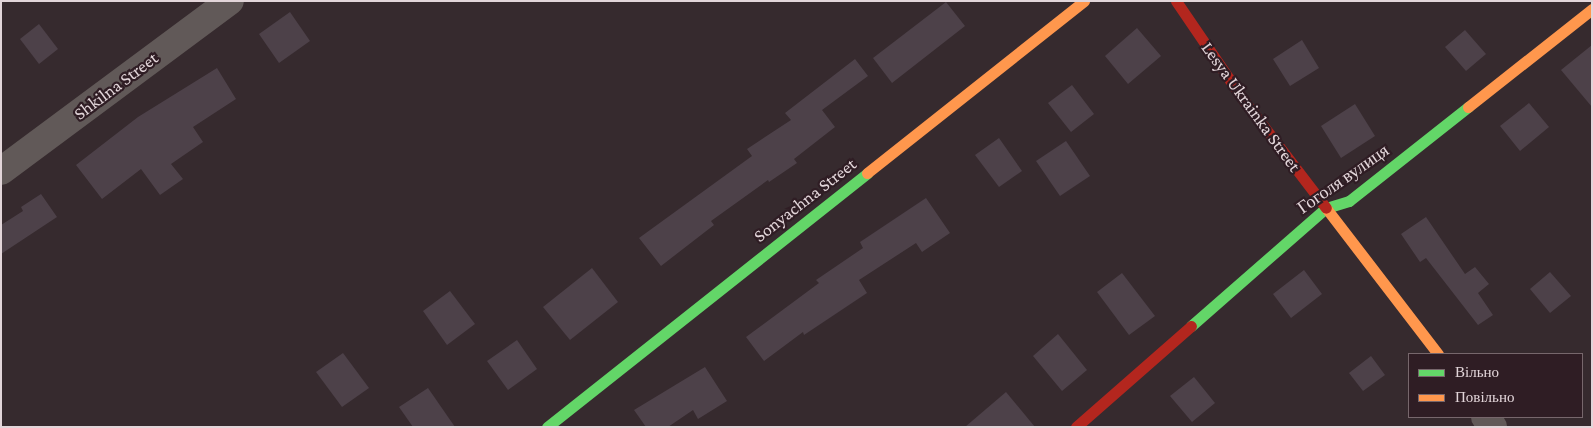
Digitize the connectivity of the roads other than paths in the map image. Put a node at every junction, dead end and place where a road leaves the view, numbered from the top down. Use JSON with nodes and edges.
{"nodes":[{"id":1,"x":230,"y":1,"type":"edge"},
{"id":2,"x":1084,"y":1,"type":"edge"},
{"id":3,"x":1176,"y":1,"type":"edge"},
{"id":4,"x":1592,"y":9,"type":"edge"},
{"id":5,"x":1,"y":171,"type":"edge"},
{"id":6,"x":1326,"y":208,"type":"junction"},
{"id":7,"x":1437,"y":353,"type":"edge"},
{"id":8,"x":547,"y":427,"type":"edge"},
{"id":9,"x":1076,"y":427,"type":"edge"}],
"edges":[{"from":1,"to":5,"type":"street","name":"Shkilna Street"},
{"from":2,"to":8,"type":"street","name":"Sonyachna Street"},
{"from":3,"to":6,"type":"street","name":"Lesya Ukrainka Street"},
{"from":4,"to":6,"type":"street","name":"Гоголя вулиця"},
{"from":6,"to":7,"type":"street","name":"Lesya Ukrainka Street"},
{"from":6,"to":9,"type":"street","name":"Гоголя вулиця"}]}
